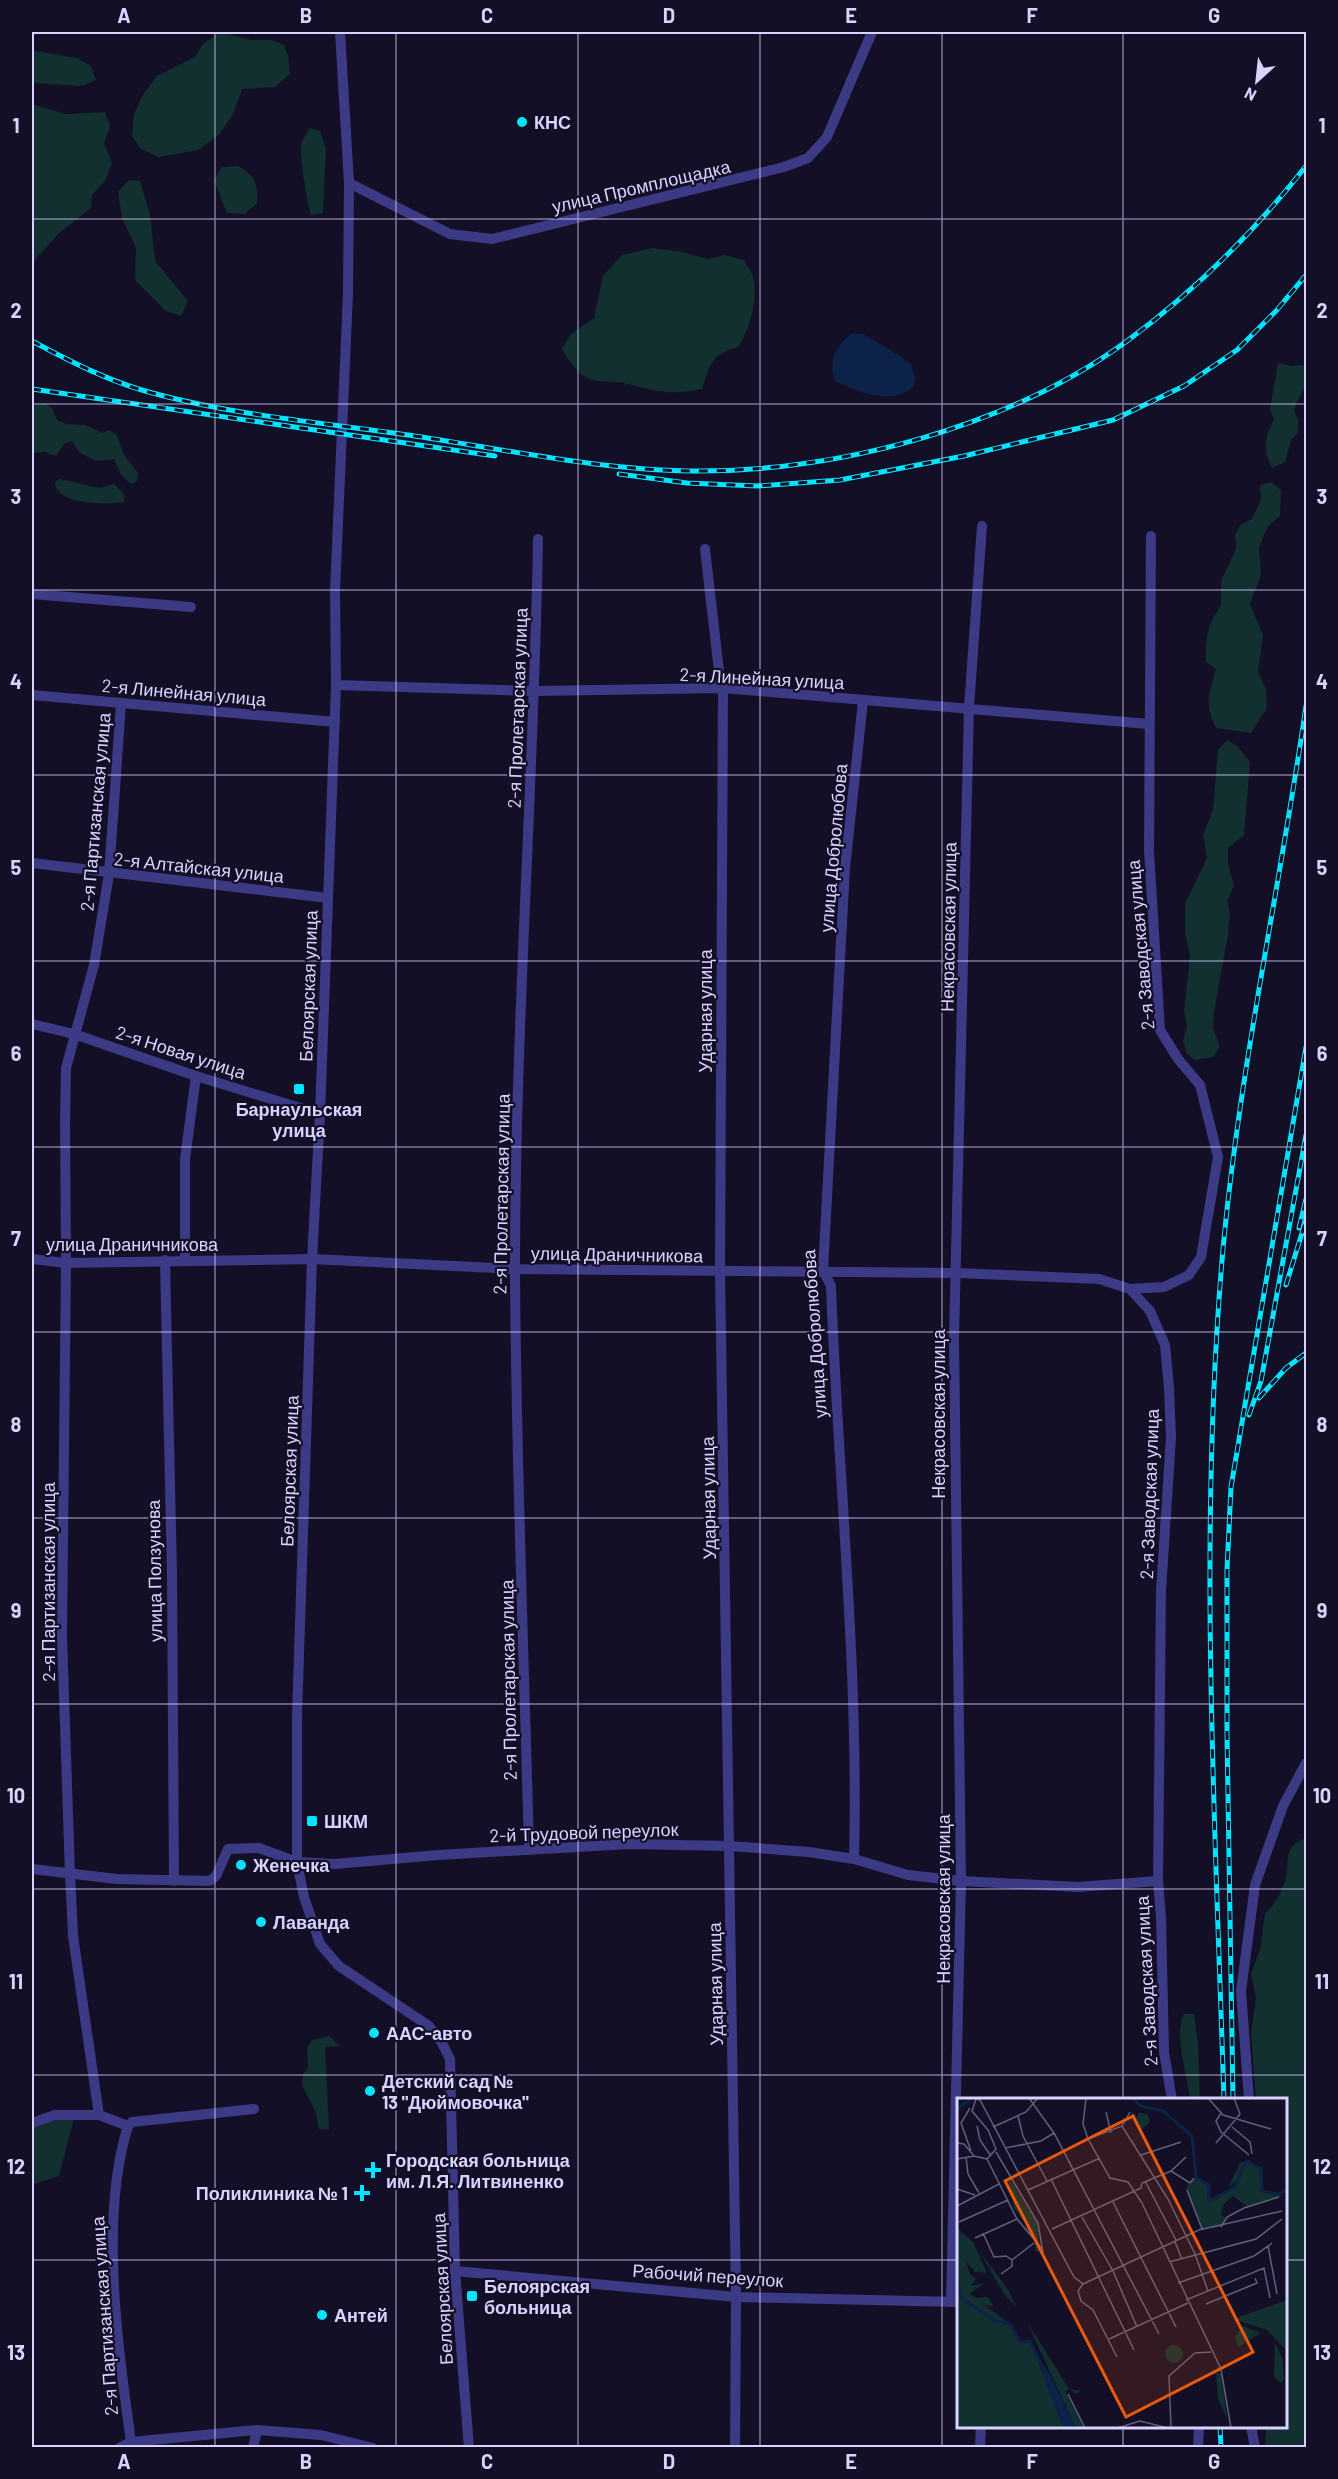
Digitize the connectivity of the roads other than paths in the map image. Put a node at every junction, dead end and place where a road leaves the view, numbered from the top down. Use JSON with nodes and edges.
{"nodes":[{"id":1,"x":340,"y":32,"type":"edge"},
{"id":2,"x":872,"y":32,"type":"edge"},
{"id":3,"x":349,"y":183,"type":"junction"},
{"id":4,"x":982,"y":526,"type":"dead end"},
{"id":5,"x":1151,"y":536,"type":"dead end"},
{"id":6,"x":538,"y":539,"type":"dead end"},
{"id":7,"x":705,"y":549,"type":"dead end"},
{"id":8,"x":32,"y":594,"type":"edge"},
{"id":9,"x":191,"y":607,"type":"dead end"},
{"id":10,"x":336,"y":685,"type":"junction"},
{"id":11,"x":723,"y":688,"type":"junction"},
{"id":12,"x":536,"y":691,"type":"junction"},
{"id":13,"x":32,"y":695,"type":"edge"},
{"id":14,"x":863,"y":701,"type":"junction"},
{"id":15,"x":121,"y":704,"type":"junction"},
{"id":16,"x":969,"y":707,"type":"junction"},
{"id":17,"x":335,"y":722,"type":"junction"},
{"id":18,"x":1149,"y":724,"type":"junction"},
{"id":19,"x":32,"y":863,"type":"edge"},
{"id":20,"x":109,"y":874,"type":"junction"},
{"id":21,"x":328,"y":898,"type":"junction"},
{"id":22,"x":32,"y":1024,"type":"edge"},
{"id":23,"x":74,"y":1034,"type":"junction"},
{"id":24,"x":196,"y":1076,"type":"junction"},
{"id":25,"x":320,"y":1114,"type":"junction"},
{"id":26,"x":312,"y":1258,"type":"junction"},
{"id":27,"x":32,"y":1259,"type":"edge"},
{"id":28,"x":165,"y":1260,"type":"junction"},
{"id":29,"x":185,"y":1260,"type":"junction"},
{"id":30,"x":66,"y":1263,"type":"junction"},
{"id":31,"x":515,"y":1269,"type":"junction"},
{"id":32,"x":823,"y":1270,"type":"junction"},
{"id":33,"x":720,"y":1272,"type":"junction"},
{"id":34,"x":957,"y":1273,"type":"junction"},
{"id":35,"x":1130,"y":1289,"type":"junction"},
{"id":36,"x":1306,"y":1763,"type":"edge"},
{"id":37,"x":730,"y":1846,"type":"junction"},
{"id":38,"x":529,"y":1849,"type":"junction"},
{"id":39,"x":854,"y":1859,"type":"junction"},
{"id":40,"x":297,"y":1862,"type":"junction"},
{"id":41,"x":32,"y":1869,"type":"edge"},
{"id":42,"x":70,"y":1874,"type":"junction"},
{"id":43,"x":174,"y":1881,"type":"junction"},
{"id":44,"x":961,"y":1881,"type":"junction"},
{"id":45,"x":1158,"y":1881,"type":"junction"},
{"id":46,"x":958,"y":2098,"type":"edge"},
{"id":47,"x":1172,"y":2098,"type":"edge"},
{"id":48,"x":1249,"y":2098,"type":"edge"},
{"id":49,"x":254,"y":2109,"type":"dead end"},
{"id":50,"x":99,"y":2115,"type":"junction"},
{"id":51,"x":32,"y":2123,"type":"edge"},
{"id":52,"x":128,"y":2126,"type":"junction"},
{"id":53,"x":957,"y":2162,"type":"edge"},
{"id":54,"x":455,"y":2271,"type":"junction"},
{"id":55,"x":736,"y":2297,"type":"junction"},
{"id":56,"x":955,"y":2302,"type":"edge"},
{"id":57,"x":981,"y":2428,"type":"edge"},
{"id":58,"x":1198,"y":2428,"type":"edge"},
{"id":59,"x":1251,"y":2428,"type":"edge"},
{"id":60,"x":257,"y":2430,"type":"junction"},
{"id":61,"x":131,"y":2442,"type":"junction"},
{"id":62,"x":119,"y":2448,"type":"edge"},
{"id":63,"x":252,"y":2448,"type":"edge"},
{"id":64,"x":373,"y":2448,"type":"edge"},
{"id":65,"x":469,"y":2448,"type":"edge"},
{"id":66,"x":735,"y":2448,"type":"edge"},
{"id":67,"x":980,"y":2448,"type":"edge"},
{"id":68,"x":1198,"y":2448,"type":"edge"},
{"id":69,"x":1255,"y":2448,"type":"edge"}],
"edges":[{"from":1,"to":3,"type":"street"},
{"from":2,"to":3,"type":"street","name":"улица Промплощадка"},
{"from":3,"to":10,"type":"street","name":"Белоярская улица"},
{"from":4,"to":16,"type":"street","name":"Некрасовская улица"},
{"from":5,"to":18,"type":"street","name":"2-я Заводская улица"},
{"from":6,"to":12,"type":"street","name":"2-я Пролетарская улица"},
{"from":7,"to":11,"type":"street","name":"Ударная улица"},
{"from":8,"to":9,"type":"street"},
{"from":10,"to":12,"type":"street","name":"2-я Линейная улица"},
{"from":10,"to":17,"type":"street","name":"Белоярская улица"},
{"from":11,"to":12,"type":"street","name":"2-я Линейная улица"},
{"from":11,"to":14,"type":"street","name":"2-я Линейная улица"},
{"from":11,"to":33,"type":"street","name":"Ударная улица"},
{"from":12,"to":31,"type":"street","name":"2-я Пролетарская улица"},
{"from":13,"to":15,"type":"street","name":"2-я Линейная улица"},
{"from":14,"to":16,"type":"street","name":"2-я Линейная улица"},
{"from":14,"to":32,"type":"street","name":"улица Добролюбова"},
{"from":15,"to":17,"type":"street","name":"2-я Линейная улица"},
{"from":15,"to":20,"type":"street","name":"2-я Партизанская улица"},
{"from":16,"to":18,"type":"street","name":"2-я Линейная улица"},
{"from":16,"to":34,"type":"street","name":"Некрасовская улица"},
{"from":17,"to":21,"type":"street","name":"Белоярская улица"},
{"from":18,"to":35,"type":"street","name":"2-я Заводская улица"},
{"from":19,"to":20,"type":"street","name":"2-я Алтайская улица"},
{"from":20,"to":21,"type":"street","name":"2-я Алтайская улица"},
{"from":20,"to":23,"type":"street","name":"2-я Партизанская улица"},
{"from":21,"to":25,"type":"street","name":"Белоярская улица"},
{"from":22,"to":23,"type":"street","name":"2-я Новая улица"},
{"from":23,"to":24,"type":"street","name":"2-я Новая улица"},
{"from":23,"to":30,"type":"street","name":"2-я Партизанская улица"},
{"from":24,"to":25,"type":"street","name":"2-я Новая улица"},
{"from":24,"to":29,"type":"street"},
{"from":25,"to":26,"type":"street","name":"Белоярская улица"},
{"from":26,"to":29,"type":"street","name":"улица Драничникова"},
{"from":26,"to":31,"type":"street","name":"улица Драничникова"},
{"from":26,"to":40,"type":"street","name":"Белоярская улица"},
{"from":27,"to":30,"type":"street","name":"улица Драничникова"},
{"from":28,"to":29,"type":"street","name":"улица Драничникова"},
{"from":28,"to":30,"type":"street","name":"улица Драничникова"},
{"from":28,"to":43,"type":"street","name":"улица Ползунова"},
{"from":30,"to":42,"type":"street","name":"2-я Партизанская улица"},
{"from":31,"to":33,"type":"street","name":"улица Драничникова"},
{"from":31,"to":38,"type":"street","name":"2-я Пролетарская улица"},
{"from":32,"to":33,"type":"street","name":"улица Драничникова"},
{"from":32,"to":34,"type":"street","name":"улица Драничникова"},
{"from":32,"to":39,"type":"street","name":"улица Добролюбова"},
{"from":33,"to":37,"type":"street","name":"Ударная улица"},
{"from":34,"to":35,"type":"street","name":"улица Драничникова"},
{"from":34,"to":44,"type":"street","name":"Некрасовская улица"},
{"from":35,"to":45,"type":"street","name":"2-я Заводская улица"},
{"from":36,"to":48,"type":"street"},
{"from":37,"to":38,"type":"street","name":"2-й Трудовой переулок"},
{"from":37,"to":39,"type":"street","name":"2-й Трудовой переулок"},
{"from":37,"to":55,"type":"street","name":"Ударная улица"},
{"from":38,"to":40,"type":"street","name":"2-й Трудовой переулок"},
{"from":39,"to":44,"type":"street","name":"2-й Трудовой переулок"},
{"from":40,"to":43,"type":"street","name":"2-й Трудовой переулок"},
{"from":40,"to":54,"type":"street","name":"Белоярская улица"},
{"from":41,"to":42,"type":"street","name":"2-й Трудовой переулок"},
{"from":42,"to":43,"type":"street","name":"2-й Трудовой переулок"},
{"from":42,"to":50,"type":"street","name":"2-я Партизанская улица"},
{"from":44,"to":45,"type":"street","name":"2-й Трудовой переулок"},
{"from":44,"to":46,"type":"street","name":"Некрасовская улица"},
{"from":45,"to":47,"type":"street","name":"2-я Заводская улица"},
{"from":49,"to":52,"type":"street"},
{"from":50,"to":51,"type":"street"},
{"from":50,"to":52,"type":"street"},
{"from":52,"to":61,"type":"street","name":"2-я Партизанская улица"},
{"from":53,"to":56,"type":"street","name":"Некрасовская улица"},
{"from":54,"to":55,"type":"street","name":"Рабочий переулок"},
{"from":54,"to":65,"type":"street","name":"Белоярская улица"},
{"from":55,"to":56,"type":"street","name":"Рабочий переулок"},
{"from":55,"to":66,"type":"street","name":"Ударная улица"},
{"from":57,"to":67,"type":"street"},
{"from":58,"to":68,"type":"street"},
{"from":59,"to":69,"type":"street"},
{"from":60,"to":61,"type":"street"},
{"from":60,"to":63,"type":"street"},
{"from":60,"to":64,"type":"street"},
{"from":61,"to":62,"type":"street"}]}
